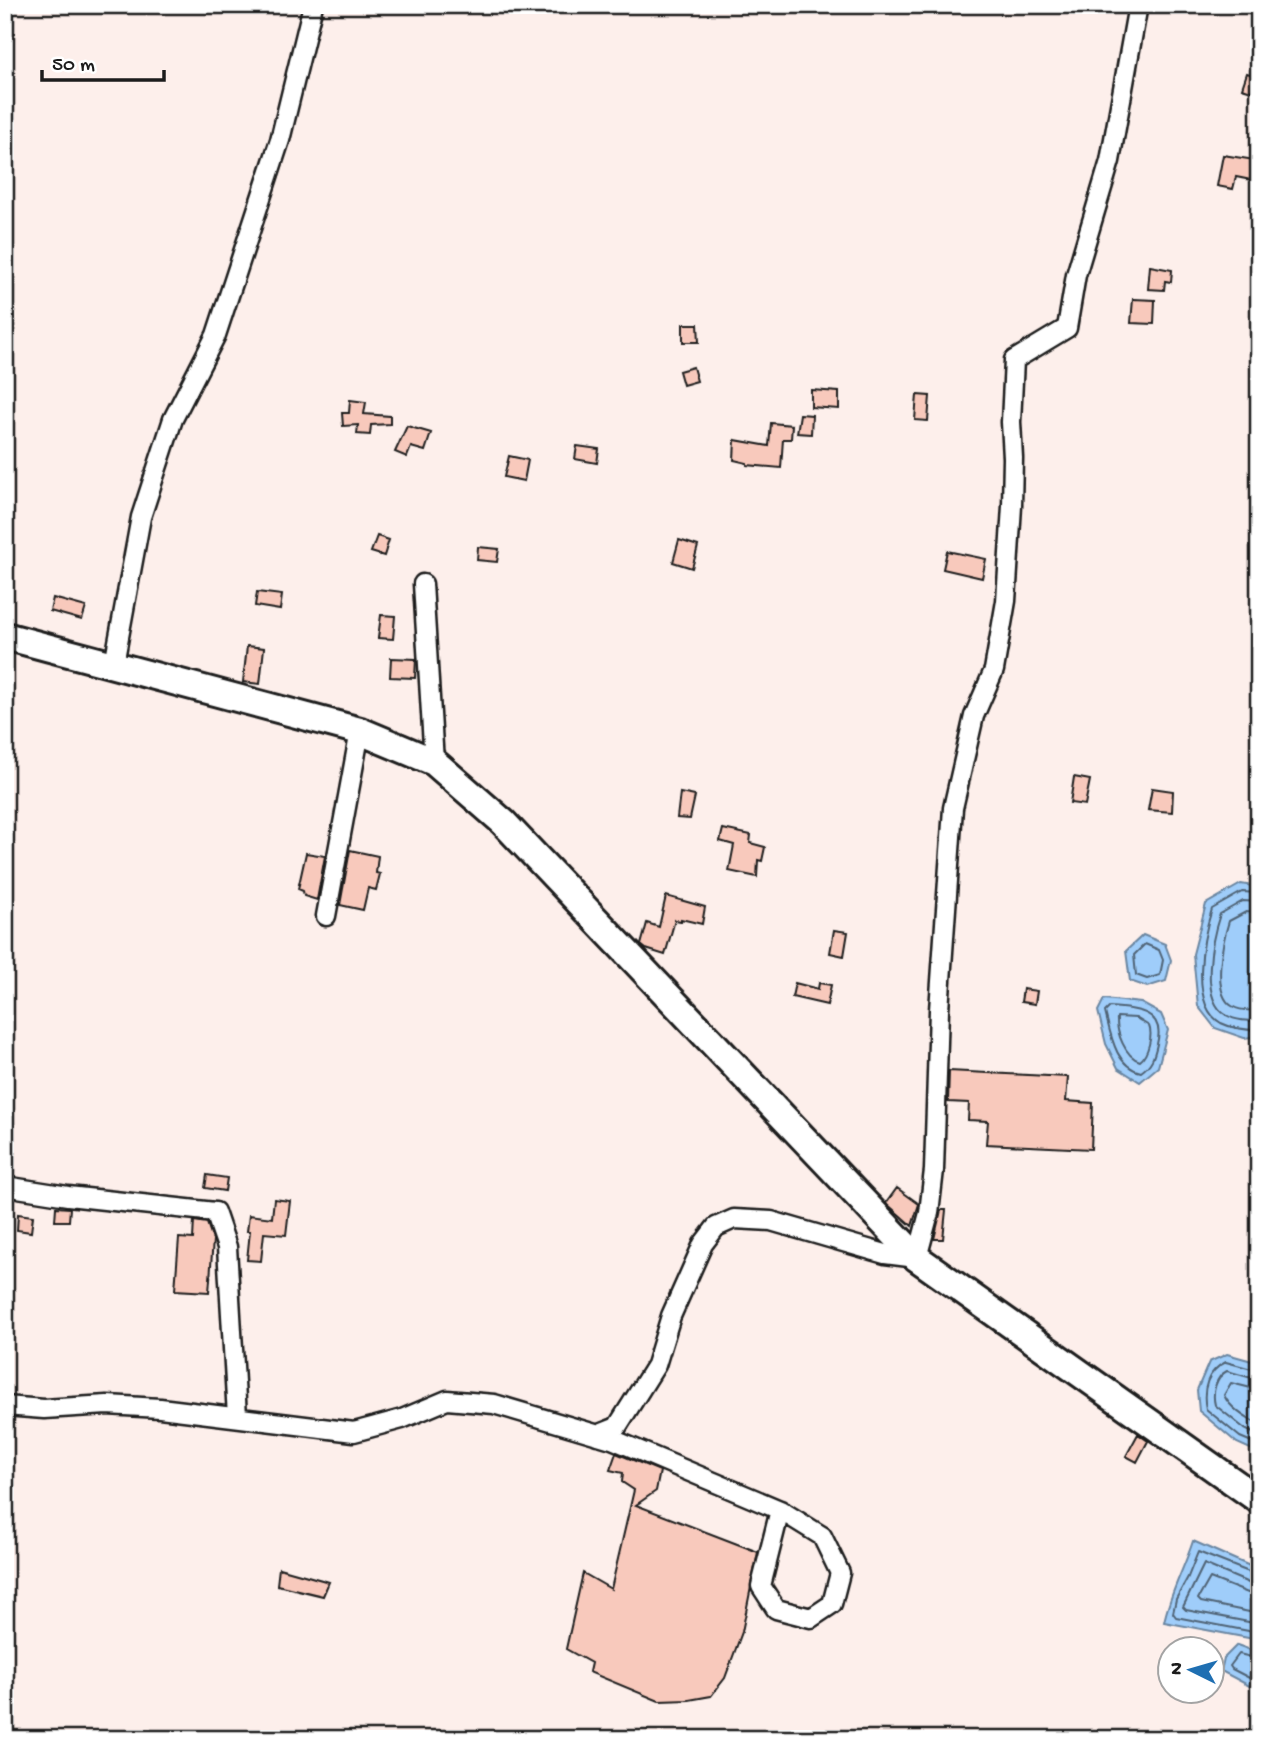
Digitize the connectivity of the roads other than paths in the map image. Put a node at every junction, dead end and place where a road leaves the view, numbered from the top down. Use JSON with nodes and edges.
{"nodes":[{"id":1,"x":313,"y":5,"type":"edge"},
{"id":2,"x":1138,"y":5,"type":"edge"},
{"id":3,"x":424,"y":584,"type":"dead end"},
{"id":4,"x":5,"y":636,"type":"edge"},
{"id":5,"x":114,"y":664,"type":"junction"},
{"id":6,"x":360,"y":731,"type":"junction"},
{"id":7,"x":434,"y":762,"type":"junction"},
{"id":8,"x":326,"y":916,"type":"dead end"},
{"id":9,"x":5,"y":1186,"type":"edge"},
{"id":10,"x":917,"y":1258,"type":"junction"},
{"id":11,"x":5,"y":1406,"type":"edge"},
{"id":12,"x":237,"y":1416,"type":"junction"},
{"id":13,"x":597,"y":1435,"type":"junction"},
{"id":14,"x":1259,"y":1500,"type":"edge"},
{"id":15,"x":780,"y":1510,"type":"junction"}],
"edges":[{"from":1,"to":5,"type":"street"},
{"from":2,"to":10,"type":"street"},
{"from":3,"to":7,"type":"street"},
{"from":4,"to":5,"type":"main road"},
{"from":5,"to":6,"type":"main road"},
{"from":6,"to":7,"type":"main road"},
{"from":6,"to":8,"type":"street"},
{"from":7,"to":10,"type":"main road"},
{"from":9,"to":12,"type":"street"},
{"from":10,"to":13,"type":"street"},
{"from":10,"to":14,"type":"main road"},
{"from":11,"to":12,"type":"street"},
{"from":12,"to":13,"type":"street"},
{"from":13,"to":15,"type":"street"},
{"from":15,"to":15,"type":"street"}]}
